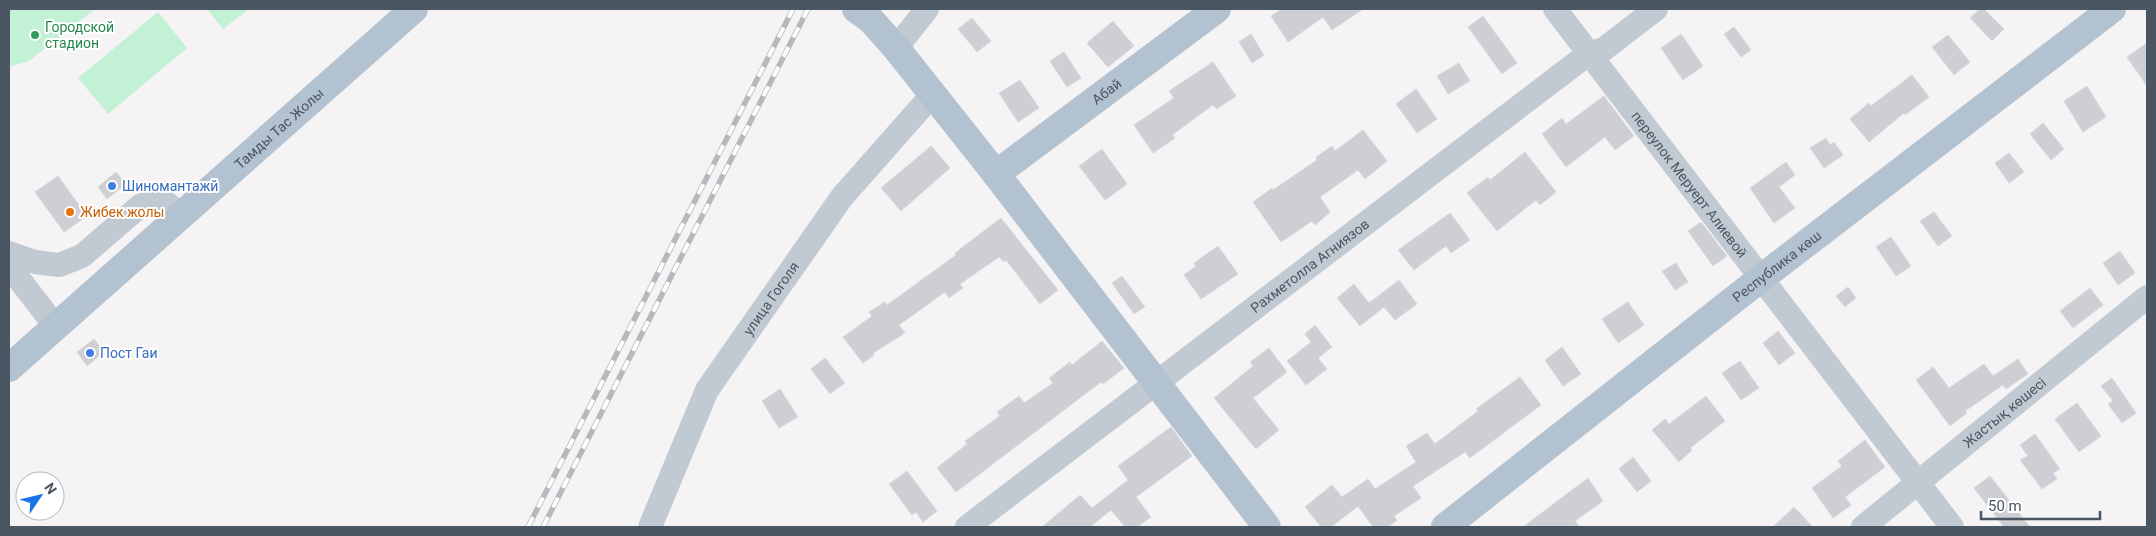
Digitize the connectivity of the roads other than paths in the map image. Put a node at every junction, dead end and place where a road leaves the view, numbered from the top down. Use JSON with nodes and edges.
{"nodes":[{"id":1,"x":414,"y":9,"type":"edge"},
{"id":2,"x":856,"y":9,"type":"edge"},
{"id":3,"x":927,"y":9,"type":"edge"},
{"id":4,"x":1217,"y":9,"type":"edge"},
{"id":5,"x":1554,"y":9,"type":"edge"},
{"id":6,"x":1656,"y":9,"type":"edge"},
{"id":7,"x":2112,"y":9,"type":"edge"},
{"id":8,"x":896,"y":48,"type":"junction"},
{"id":9,"x":1588,"y":54,"type":"junction"},
{"id":10,"x":932,"y":95,"type":"junction"},
{"id":11,"x":996,"y":174,"type":"junction"},
{"id":12,"x":181,"y":215,"type":"junction"},
{"id":13,"x":104,"y":238,"type":"junction"},
{"id":14,"x":9,"y":253,"type":"edge"},
{"id":15,"x":126,"y":265,"type":"junction"},
{"id":16,"x":9,"y":266,"type":"edge"},
{"id":17,"x":1760,"y":279,"type":"junction"},
{"id":18,"x":2147,"y":297,"type":"edge"},
{"id":19,"x":56,"y":327,"type":"junction"},
{"id":20,"x":9,"y":368,"type":"edge"},
{"id":21,"x":1156,"y":384,"type":"junction"},
{"id":22,"x":1918,"y":484,"type":"junction"},
{"id":23,"x":650,"y":527,"type":"edge"},
{"id":24,"x":967,"y":527,"type":"edge"},
{"id":25,"x":1266,"y":527,"type":"edge"},
{"id":26,"x":1445,"y":527,"type":"edge"},
{"id":27,"x":1863,"y":527,"type":"edge"},
{"id":28,"x":1952,"y":527,"type":"edge"}],
"edges":[{"from":1,"to":12,"type":"main road","name":"Тамды Тас Жолы"},
{"from":2,"to":8,"type":"main road"},
{"from":3,"to":8,"type":"street"},
{"from":4,"to":11,"type":"main road","name":"Абай"},
{"from":5,"to":9,"type":"street","name":"переулок Меруерт Алиевой"},
{"from":6,"to":9,"type":"street","name":"Рахметолла Агниязов"},
{"from":7,"to":17,"type":"main road","name":"Республика көш"},
{"from":8,"to":10,"type":"main road"},
{"from":9,"to":17,"type":"street","name":"переулок Меруерт Алиевой"},
{"from":9,"to":21,"type":"street","name":"Рахметолла Агниязов"},
{"from":10,"to":11,"type":"main road"},
{"from":10,"to":23,"type":"street","name":"улица Гоголя"},
{"from":11,"to":21,"type":"main road"},
{"from":12,"to":13,"type":"street"},
{"from":12,"to":15,"type":"main road","name":"Тамды Тас Жолы"},
{"from":13,"to":14,"type":"street"},
{"from":13,"to":15,"type":"street"},
{"from":15,"to":19,"type":"main road","name":"Тамды Тас Жолы"},
{"from":16,"to":19,"type":"street"},
{"from":17,"to":22,"type":"street","name":"переулок Меруерт Алиевой"},
{"from":17,"to":26,"type":"main road","name":"Республика көш"},
{"from":18,"to":22,"type":"street","name":"Жастық көшесі"},
{"from":19,"to":20,"type":"main road","name":"Тамды Тас Жолы"},
{"from":21,"to":24,"type":"street","name":"Рахметолла Агниязов"},
{"from":21,"to":25,"type":"main road"},
{"from":22,"to":27,"type":"street","name":"Жастық көшесі"},
{"from":22,"to":28,"type":"street","name":"переулок Меруерт Алиевой"}]}
